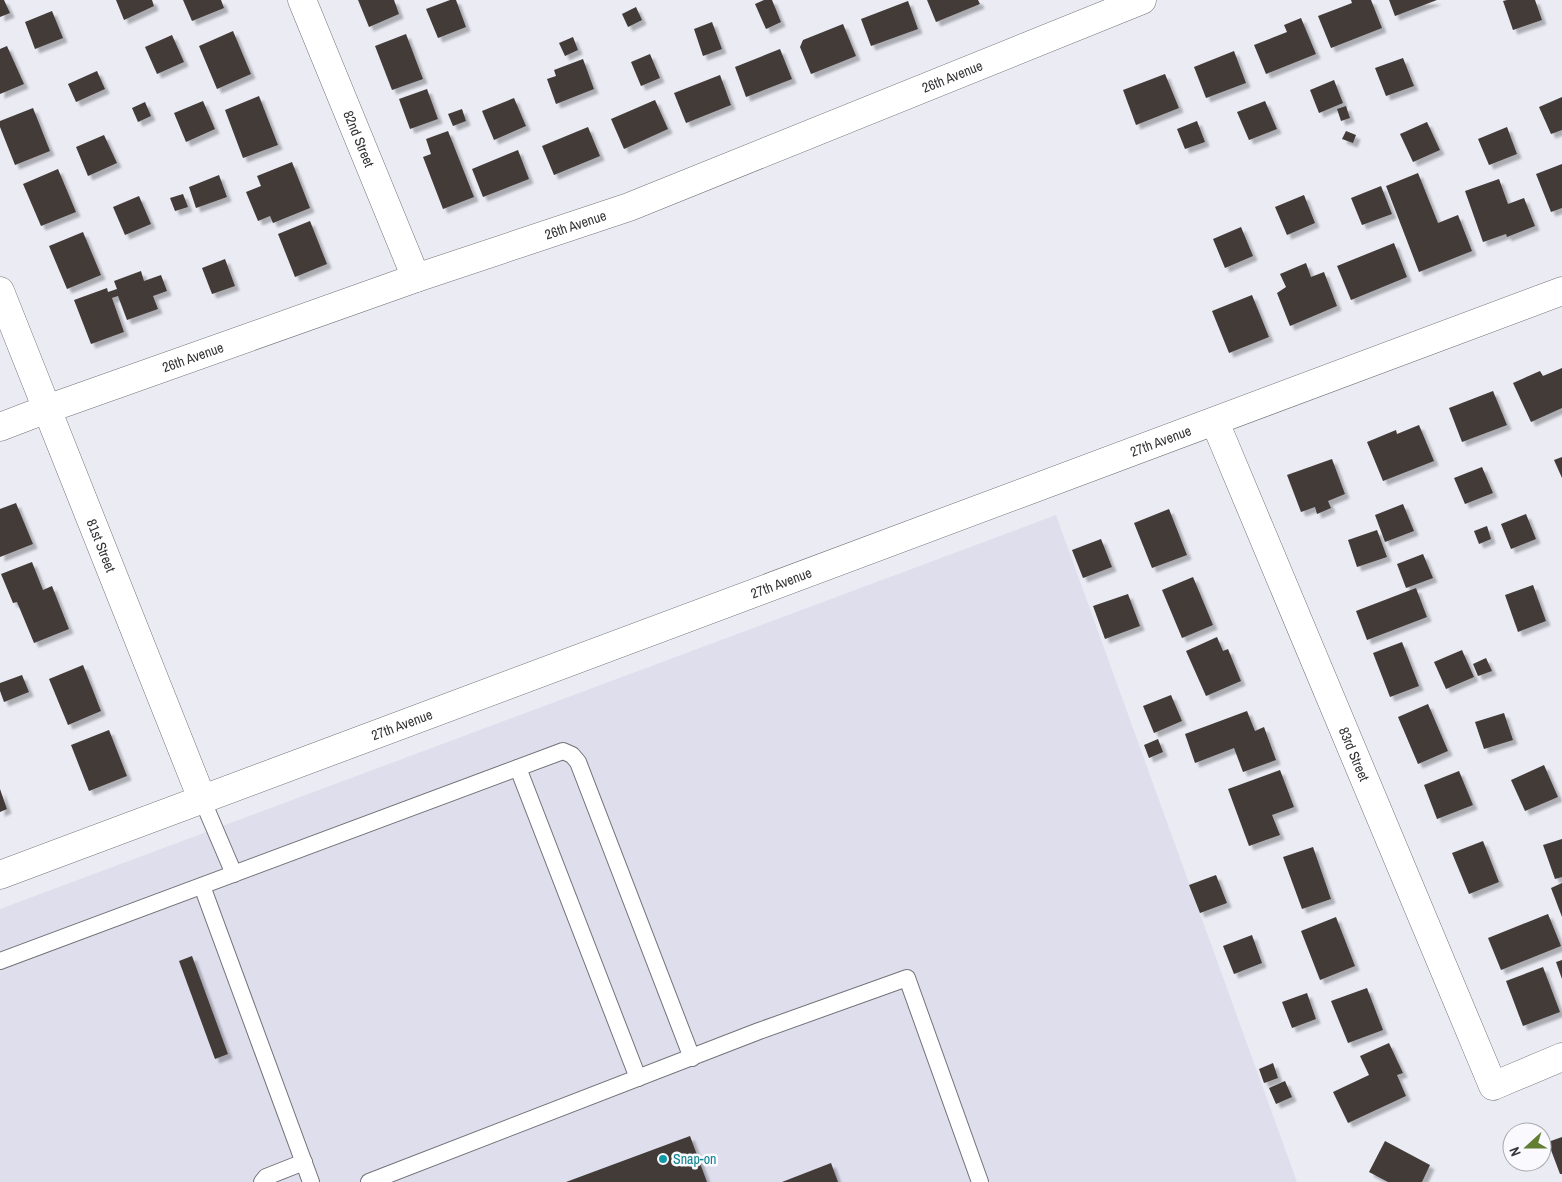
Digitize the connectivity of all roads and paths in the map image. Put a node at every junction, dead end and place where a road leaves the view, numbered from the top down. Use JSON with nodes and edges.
{"nodes":[{"id":1,"x":302,"y":0,"type":"edge"},
{"id":2,"x":1142,"y":0,"type":"edge"},
{"id":3,"x":416,"y":278,"type":"junction"},
{"id":4,"x":0,"y":291,"type":"edge"},
{"id":5,"x":1562,"y":291,"type":"edge"},
{"id":6,"x":46,"y":409,"type":"junction"},
{"id":7,"x":1215,"y":422,"type":"junction"},
{"id":8,"x":0,"y":428,"type":"edge"},
{"id":9,"x":518,"y":768,"type":"junction"},
{"id":10,"x":202,"y":799,"type":"junction"},
{"id":11,"x":234,"y":874,"type":"junction"},
{"id":12,"x":0,"y":875,"type":"edge"},
{"id":13,"x":202,"y":886,"type":"junction"},
{"id":14,"x":0,"y":961,"type":"edge"},
{"id":15,"x":1562,"y":1057,"type":"edge"},
{"id":16,"x":692,"y":1058,"type":"junction"},
{"id":17,"x":638,"y":1078,"type":"junction"},
{"id":18,"x":304,"y":1162,"type":"junction"},
{"id":19,"x":262,"y":1182,"type":"edge"},
{"id":20,"x":311,"y":1182,"type":"edge"},
{"id":21,"x":369,"y":1182,"type":"edge"},
{"id":22,"x":980,"y":1182,"type":"edge"}],
"edges":[{"from":1,"to":3,"type":"street","name":"82nd Street"},
{"from":2,"to":3,"type":"street","name":"26th Avenue"},
{"from":3,"to":6,"type":"street","name":"26th Avenue"},
{"from":4,"to":6,"type":"street","name":"81st Street"},
{"from":5,"to":7,"type":"street","name":"27th Avenue"},
{"from":6,"to":8,"type":"street","name":"26th Avenue"},
{"from":6,"to":10,"type":"street","name":"81st Street"},
{"from":7,"to":10,"type":"street","name":"27th Avenue"},
{"from":7,"to":15,"type":"street","name":"83rd Street"},
{"from":9,"to":11,"type":"lane"},
{"from":9,"to":16,"type":"lane"},
{"from":9,"to":17,"type":"lane"},
{"from":10,"to":11,"type":"lane"},
{"from":10,"to":12,"type":"street","name":"27th Avenue"},
{"from":11,"to":13,"type":"lane"},
{"from":13,"to":14,"type":"lane"},
{"from":13,"to":18,"type":"lane"},
{"from":16,"to":17,"type":"lane"},
{"from":16,"to":22,"type":"lane"},
{"from":17,"to":21,"type":"lane"},
{"from":18,"to":19,"type":"lane"},
{"from":18,"to":20,"type":"lane"}]}
